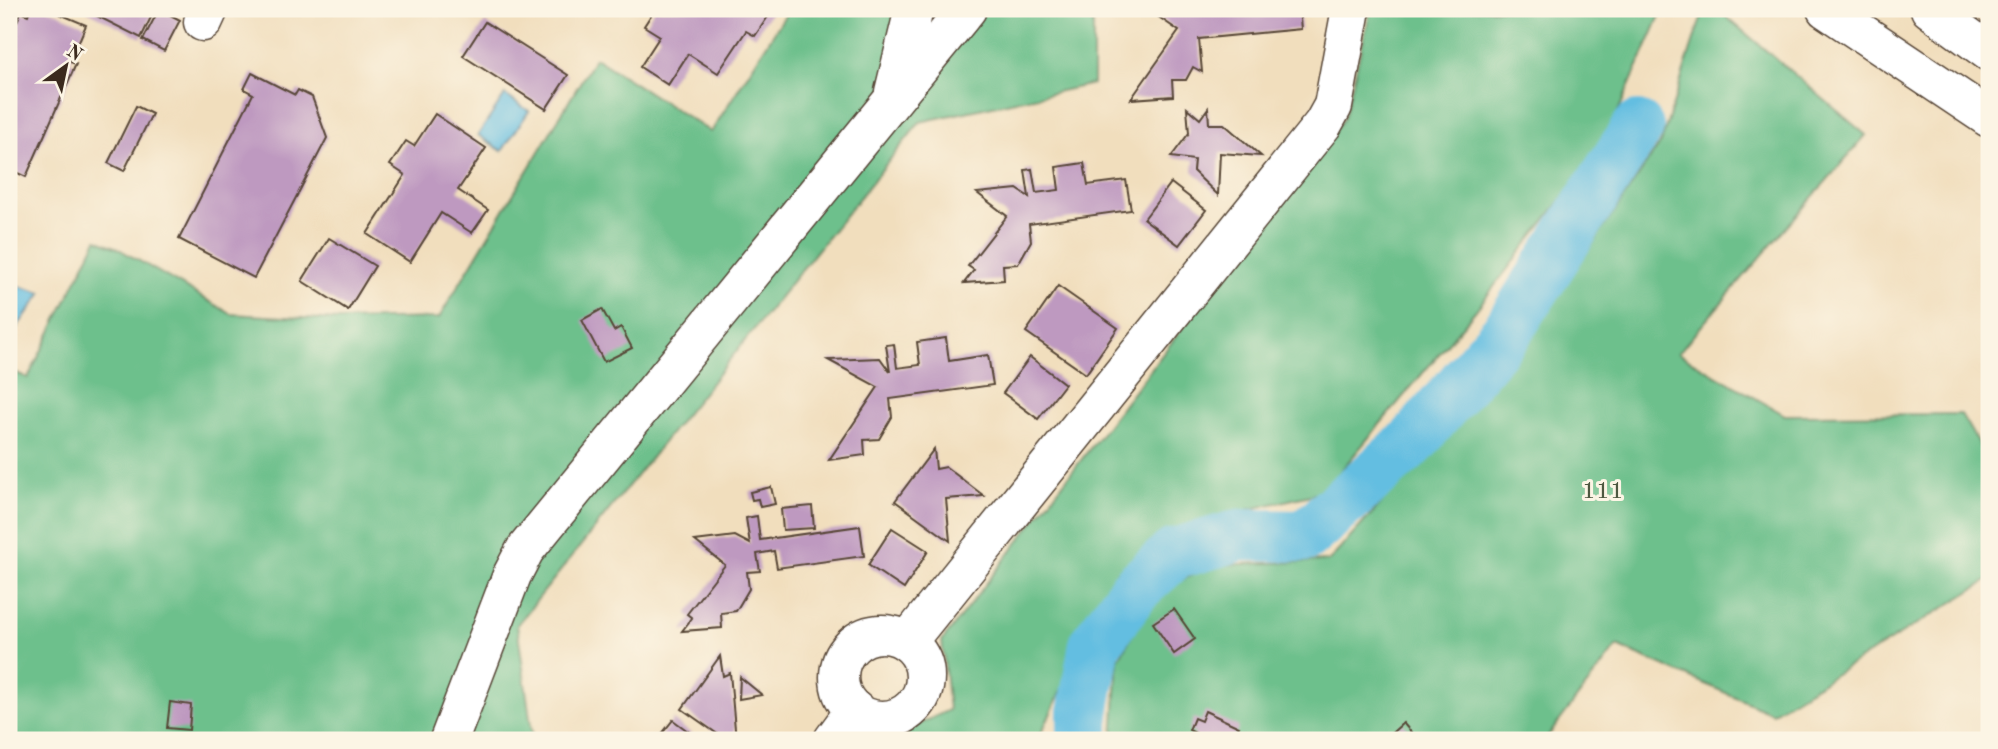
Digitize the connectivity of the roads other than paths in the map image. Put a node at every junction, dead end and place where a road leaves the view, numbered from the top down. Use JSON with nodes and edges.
{"nodes":[{"id":1,"x":914,"y":9,"type":"edge"},
{"id":2,"x":967,"y":9,"type":"edge"},
{"id":3,"x":1351,"y":9,"type":"edge"},
{"id":4,"x":1826,"y":9,"type":"edge"},
{"id":5,"x":1930,"y":9,"type":"edge"},
{"id":6,"x":1989,"y":52,"type":"edge"},
{"id":7,"x":892,"y":100,"type":"junction"},
{"id":8,"x":1989,"y":118,"type":"edge"},
{"id":9,"x":907,"y":642,"type":"junction"},
{"id":10,"x":844,"y":725,"type":"edge"},
{"id":11,"x":449,"y":740,"type":"edge"}],
"edges":[{"from":1,"to":7,"type":"street"},
{"from":2,"to":7,"type":"street"},
{"from":3,"to":9,"type":"street"},
{"from":4,"to":8,"type":"street"},
{"from":5,"to":6,"type":"street"},
{"from":7,"to":11,"type":"street"},
{"from":9,"to":10,"type":"street"},
{"from":9,"to":10,"type":"street"}]}
